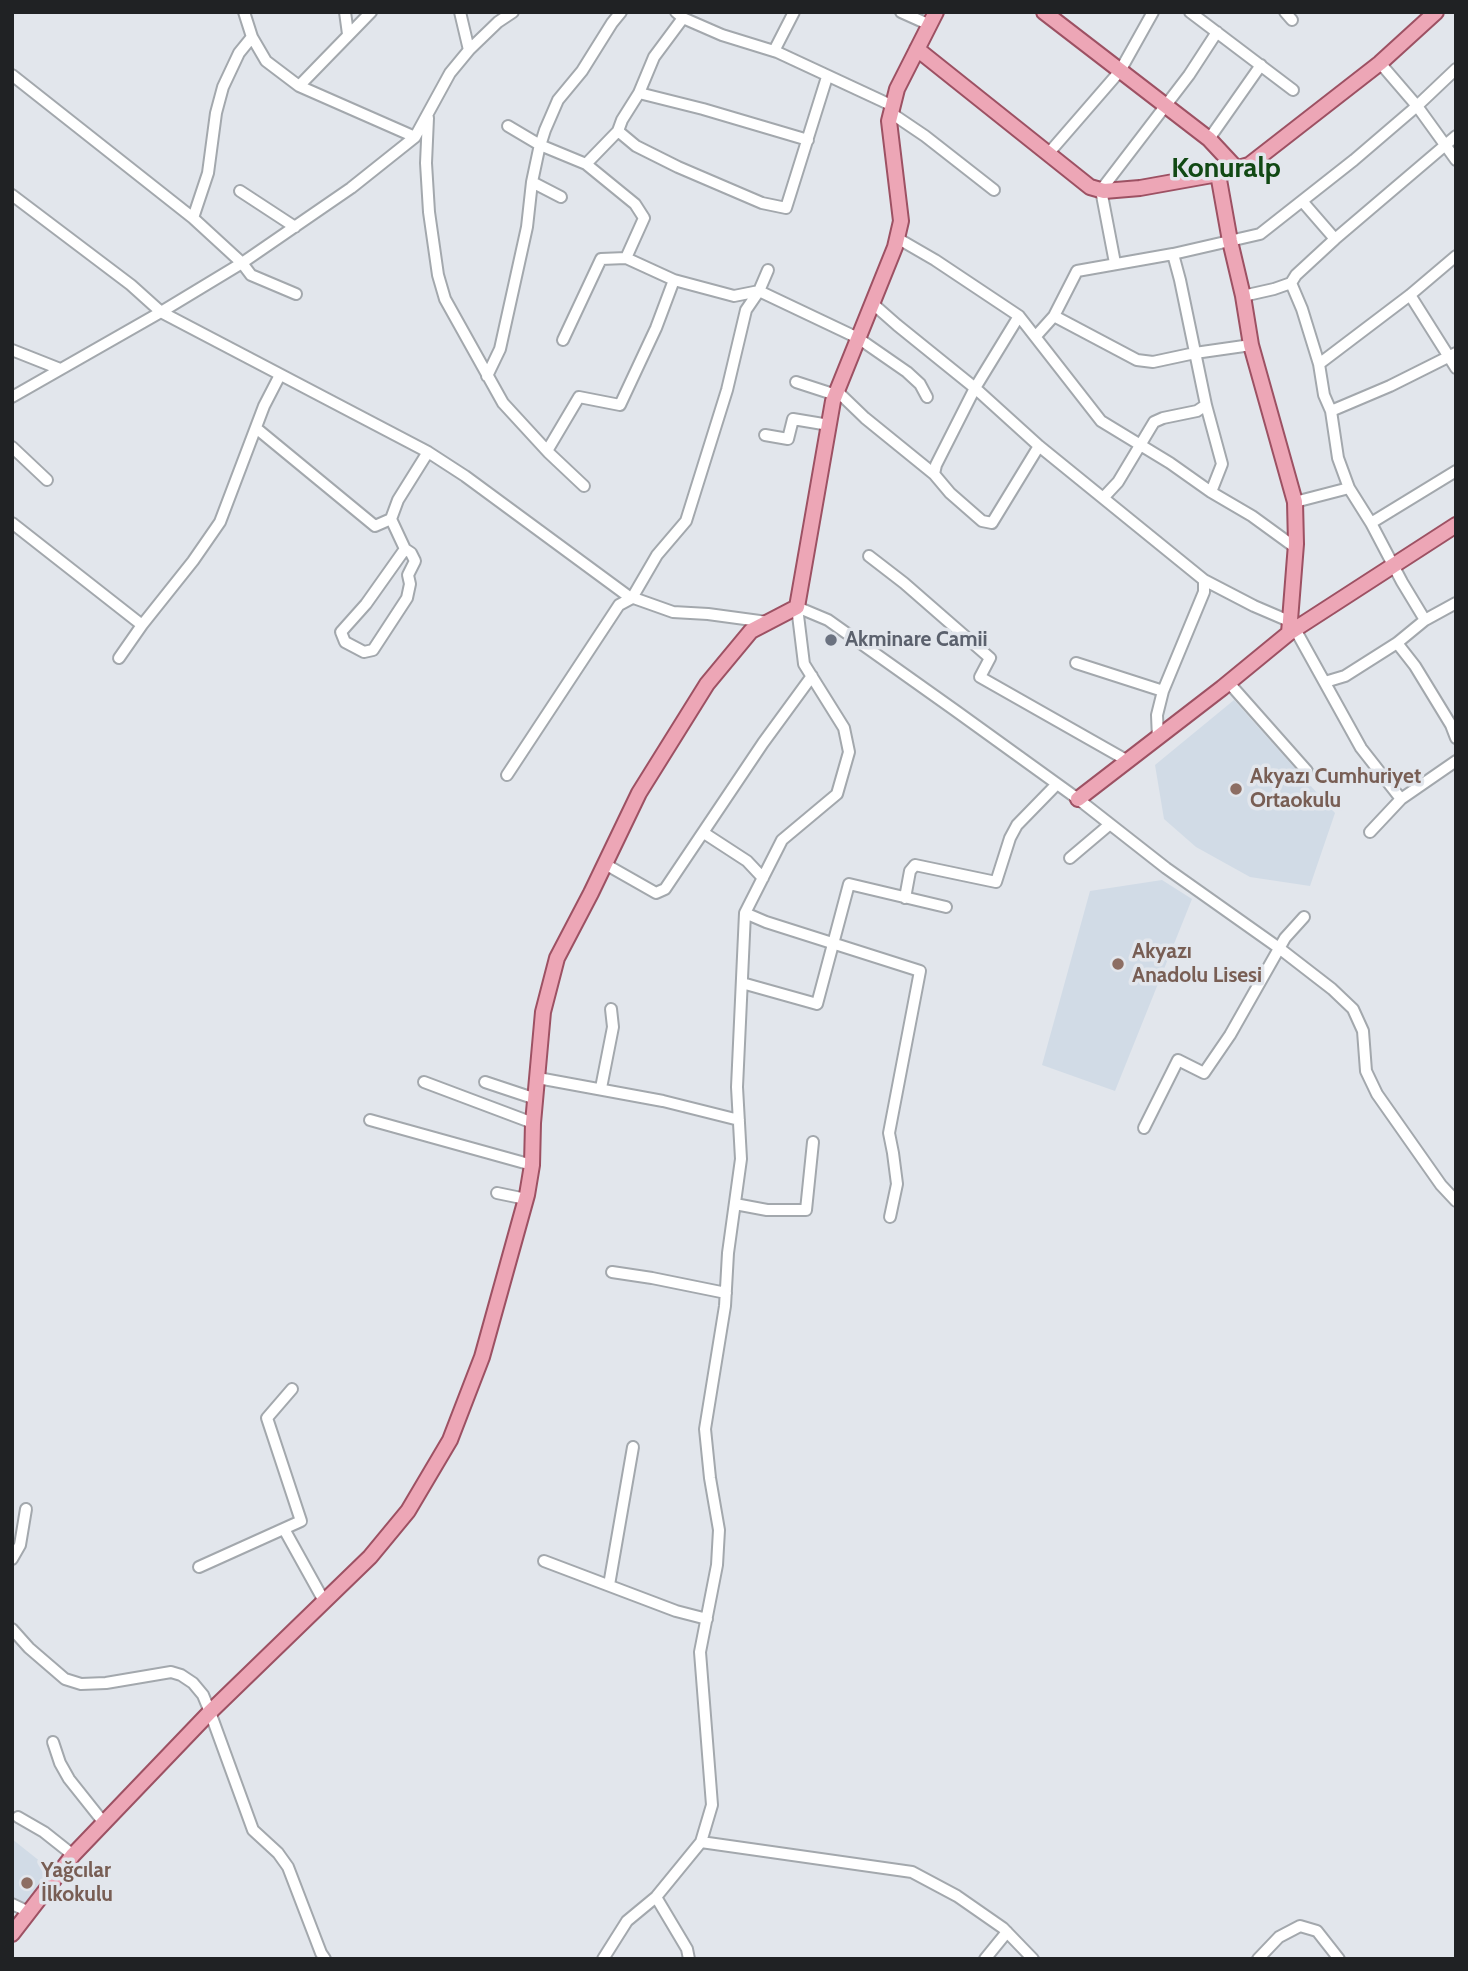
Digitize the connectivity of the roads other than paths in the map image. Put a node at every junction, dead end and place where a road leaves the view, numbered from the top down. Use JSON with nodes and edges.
{"nodes":[{"id":1,"x":244,"y":12,"type":"edge"},
{"id":2,"x":345,"y":12,"type":"edge"},
{"id":3,"x":371,"y":12,"type":"edge"},
{"id":4,"x":460,"y":12,"type":"edge"},
{"id":5,"x":513,"y":12,"type":"edge"},
{"id":6,"x":621,"y":12,"type":"edge"},
{"id":7,"x":794,"y":12,"type":"edge"},
{"id":8,"x":901,"y":12,"type":"edge"},
{"id":9,"x":1044,"y":12,"type":"edge"},
{"id":10,"x":1153,"y":12,"type":"edge"},
{"id":11,"x":1190,"y":12,"type":"edge"},
{"id":12,"x":1436,"y":12,"type":"edge"},
{"id":13,"x":680,"y":15,"type":"edge"},
{"id":14,"x":933,"y":18,"type":"edge"},
{"id":15,"x":1217,"y":32,"type":"junction"},
{"id":16,"x":348,"y":34,"type":"junction"},
{"id":17,"x":252,"y":37,"type":"junction"},
{"id":18,"x":917,"y":49,"type":"junction"},
{"id":19,"x":469,"y":50,"type":"junction"},
{"id":20,"x":774,"y":51,"type":"junction"},
{"id":21,"x":1380,"y":63,"type":"junction"},
{"id":22,"x":1261,"y":65,"type":"junction"},
{"id":23,"x":1456,"y":69,"type":"edge"},
{"id":24,"x":1120,"y":71,"type":"junction"},
{"id":25,"x":12,"y":75,"type":"edge"},
{"id":26,"x":827,"y":77,"type":"junction"},
{"id":27,"x":299,"y":86,"type":"junction"},
{"id":28,"x":1293,"y":90,"type":"dead end"},
{"id":29,"x":639,"y":93,"type":"junction"},
{"id":30,"x":1166,"y":104,"type":"junction"},
{"id":31,"x":1417,"y":106,"type":"junction"},
{"id":32,"x":892,"y":109,"type":"junction"},
{"id":33,"x":428,"y":116,"type":"junction"},
{"id":34,"x":508,"y":125,"type":"dead end"},
{"id":35,"x":618,"y":131,"type":"junction"},
{"id":36,"x":1456,"y":136,"type":"edge"},
{"id":37,"x":415,"y":137,"type":"junction"},
{"id":38,"x":1209,"y":139,"type":"junction"},
{"id":39,"x":808,"y":140,"type":"junction"},
{"id":40,"x":540,"y":145,"type":"junction"},
{"id":41,"x":1444,"y":146,"type":"junction"},
{"id":42,"x":1048,"y":154,"type":"junction"},
{"id":43,"x":1456,"y":160,"type":"edge"},
{"id":44,"x":586,"y":164,"type":"junction"},
{"id":45,"x":1236,"y":168,"type":"junction"},
{"id":46,"x":1218,"y":174,"type":"junction"},
{"id":47,"x":533,"y":182,"type":"junction"},
{"id":48,"x":994,"y":190,"type":"dead end"},
{"id":49,"x":1101,"y":190,"type":"junction"},
{"id":50,"x":240,"y":191,"type":"dead end"},
{"id":51,"x":12,"y":195,"type":"edge"},
{"id":52,"x":561,"y":197,"type":"dead end"},
{"id":53,"x":1302,"y":201,"type":"junction"},
{"id":54,"x":193,"y":218,"type":"junction"},
{"id":55,"x":295,"y":227,"type":"junction"},
{"id":56,"x":897,"y":238,"type":"junction"},
{"id":57,"x":1335,"y":239,"type":"junction"},
{"id":58,"x":1230,"y":241,"type":"junction"},
{"id":59,"x":1173,"y":254,"type":"junction"},
{"id":60,"x":1456,"y":256,"type":"edge"},
{"id":61,"x":626,"y":258,"type":"junction"},
{"id":62,"x":242,"y":263,"type":"junction"},
{"id":63,"x":1115,"y":263,"type":"junction"},
{"id":64,"x":768,"y":270,"type":"dead end"},
{"id":65,"x":674,"y":280,"type":"junction"},
{"id":66,"x":1291,"y":283,"type":"junction"},
{"id":67,"x":759,"y":291,"type":"junction"},
{"id":68,"x":296,"y":294,"type":"dead end"},
{"id":69,"x":1410,"y":295,"type":"junction"},
{"id":70,"x":1243,"y":296,"type":"junction"},
{"id":71,"x":872,"y":303,"type":"junction"},
{"id":72,"x":161,"y":312,"type":"junction"},
{"id":73,"x":1019,"y":316,"type":"junction"},
{"id":74,"x":1054,"y":316,"type":"junction"},
{"id":75,"x":1036,"y":336,"type":"junction"},
{"id":76,"x":858,"y":338,"type":"junction"},
{"id":77,"x":563,"y":340,"type":"dead end"},
{"id":78,"x":1251,"y":345,"type":"junction"},
{"id":79,"x":12,"y":350,"type":"edge"},
{"id":80,"x":1195,"y":353,"type":"junction"},
{"id":81,"x":1452,"y":355,"type":"edge"},
{"id":82,"x":1319,"y":364,"type":"junction"},
{"id":83,"x":1456,"y":368,"type":"edge"},
{"id":84,"x":60,"y":369,"type":"junction"},
{"id":85,"x":280,"y":375,"type":"junction"},
{"id":86,"x":487,"y":376,"type":"junction"},
{"id":87,"x":796,"y":382,"type":"dead end"},
{"id":88,"x":975,"y":388,"type":"junction"},
{"id":89,"x":836,"y":393,"type":"junction"},
{"id":90,"x":12,"y":397,"type":"edge"},
{"id":91,"x":927,"y":397,"type":"dead end"},
{"id":92,"x":1206,"y":405,"type":"junction"},
{"id":93,"x":1331,"y":411,"type":"junction"},
{"id":94,"x":829,"y":425,"type":"junction"},
{"id":95,"x":256,"y":428,"type":"junction"},
{"id":96,"x":765,"y":435,"type":"dead end"},
{"id":97,"x":1140,"y":445,"type":"junction"},
{"id":98,"x":1039,"y":446,"type":"junction"},
{"id":99,"x":12,"y":447,"type":"edge"},
{"id":100,"x":547,"y":451,"type":"junction"},
{"id":101,"x":428,"y":452,"type":"junction"},
{"id":102,"x":1456,"y":471,"type":"edge"},
{"id":103,"x":934,"y":474,"type":"junction"},
{"id":104,"x":47,"y":480,"type":"dead end"},
{"id":105,"x":584,"y":486,"type":"dead end"},
{"id":106,"x":1349,"y":488,"type":"junction"},
{"id":107,"x":1210,"y":492,"type":"junction"},
{"id":108,"x":1103,"y":498,"type":"junction"},
{"id":109,"x":1295,"y":502,"type":"junction"},
{"id":110,"x":391,"y":519,"type":"junction"},
{"id":111,"x":12,"y":523,"type":"edge"},
{"id":112,"x":1371,"y":523,"type":"junction"},
{"id":113,"x":1456,"y":525,"type":"edge"},
{"id":114,"x":1296,"y":548,"type":"junction"},
{"id":115,"x":405,"y":549,"type":"junction"},
{"id":116,"x":869,"y":556,"type":"dead end"},
{"id":117,"x":1393,"y":564,"type":"junction"},
{"id":118,"x":1204,"y":580,"type":"junction"},
{"id":119,"x":632,"y":598,"type":"junction"},
{"id":120,"x":1456,"y":603,"type":"edge"},
{"id":121,"x":797,"y":607,"type":"junction"},
{"id":122,"x":1425,"y":620,"type":"junction"},
{"id":123,"x":767,"y":622,"type":"junction"},
{"id":124,"x":142,"y":625,"type":"junction"},
{"id":125,"x":1291,"y":628,"type":"junction"},
{"id":126,"x":1397,"y":643,"type":"junction"},
{"id":127,"x":119,"y":658,"type":"dead end"},
{"id":128,"x":1076,"y":663,"type":"dead end"},
{"id":129,"x":812,"y":676,"type":"junction"},
{"id":130,"x":1229,"y":682,"type":"junction"},
{"id":131,"x":1325,"y":682,"type":"junction"},
{"id":132,"x":1163,"y":691,"type":"junction"},
{"id":133,"x":1456,"y":738,"type":"edge"},
{"id":134,"x":1158,"y":739,"type":"junction"},
{"id":135,"x":1128,"y":761,"type":"junction"},
{"id":136,"x":1456,"y":761,"type":"edge"},
{"id":137,"x":1307,"y":771,"type":"dead end"},
{"id":138,"x":507,"y":775,"type":"dead end"},
{"id":139,"x":1056,"y":785,"type":"junction"},
{"id":140,"x":1078,"y":799,"type":"junction"},
{"id":141,"x":1401,"y":799,"type":"junction"},
{"id":142,"x":1109,"y":825,"type":"junction"},
{"id":143,"x":1370,"y":832,"type":"dead end"},
{"id":144,"x":704,"y":833,"type":"junction"},
{"id":145,"x":1070,"y":858,"type":"dead end"},
{"id":146,"x":605,"y":864,"type":"junction"},
{"id":147,"x":763,"y":878,"type":"junction"},
{"id":148,"x":905,"y":898,"type":"junction"},
{"id":149,"x":946,"y":907,"type":"dead end"},
{"id":150,"x":745,"y":913,"type":"junction"},
{"id":151,"x":1304,"y":917,"type":"dead end"},
{"id":152,"x":833,"y":943,"type":"junction"},
{"id":153,"x":1279,"y":948,"type":"junction"},
{"id":154,"x":742,"y":983,"type":"junction"},
{"id":155,"x":611,"y":1009,"type":"dead end"},
{"id":156,"x":538,"y":1078,"type":"junction"},
{"id":157,"x":424,"y":1082,"type":"dead end"},
{"id":158,"x":485,"y":1082,"type":"dead end"},
{"id":159,"x":601,"y":1088,"type":"junction"},
{"id":160,"x":536,"y":1099,"type":"junction"},
{"id":161,"x":370,"y":1120,"type":"dead end"},
{"id":162,"x":739,"y":1120,"type":"junction"},
{"id":163,"x":533,"y":1123,"type":"junction"},
{"id":164,"x":1144,"y":1128,"type":"dead end"},
{"id":165,"x":813,"y":1142,"type":"dead end"},
{"id":166,"x":532,"y":1165,"type":"junction"},
{"id":167,"x":497,"y":1193,"type":"dead end"},
{"id":168,"x":526,"y":1199,"type":"junction"},
{"id":169,"x":1456,"y":1201,"type":"edge"},
{"id":170,"x":735,"y":1204,"type":"junction"},
{"id":171,"x":890,"y":1217,"type":"dead end"},
{"id":172,"x":612,"y":1272,"type":"dead end"},
{"id":173,"x":726,"y":1293,"type":"junction"},
{"id":174,"x":292,"y":1390,"type":"dead end"},
{"id":175,"x":633,"y":1447,"type":"dead end"},
{"id":176,"x":26,"y":1509,"type":"dead end"},
{"id":177,"x":284,"y":1529,"type":"junction"},
{"id":178,"x":12,"y":1559,"type":"edge"},
{"id":179,"x":544,"y":1561,"type":"dead end"},
{"id":180,"x":199,"y":1567,"type":"dead end"},
{"id":181,"x":609,"y":1585,"type":"junction"},
{"id":182,"x":324,"y":1601,"type":"junction"},
{"id":183,"x":707,"y":1619,"type":"junction"},
{"id":184,"x":12,"y":1629,"type":"edge"},
{"id":185,"x":210,"y":1712,"type":"junction"},
{"id":186,"x":53,"y":1742,"type":"dead end"},
{"id":187,"x":19,"y":1817,"type":"dead end"},
{"id":188,"x":104,"y":1823,"type":"junction"},
{"id":189,"x":701,"y":1842,"type":"junction"},
{"id":190,"x":73,"y":1855,"type":"junction"},
{"id":191,"x":656,"y":1897,"type":"junction"},
{"id":192,"x":12,"y":1904,"type":"edge"},
{"id":193,"x":29,"y":1912,"type":"junction"},
{"id":194,"x":1007,"y":1932,"type":"junction"},
{"id":195,"x":12,"y":1934,"type":"edge"},
{"id":196,"x":325,"y":1959,"type":"edge"},
{"id":197,"x":603,"y":1959,"type":"edge"},
{"id":198,"x":689,"y":1959,"type":"edge"},
{"id":199,"x":985,"y":1959,"type":"edge"},
{"id":200,"x":1033,"y":1959,"type":"edge"},
{"id":201,"x":1258,"y":1959,"type":"edge"},
{"id":202,"x":1339,"y":1959,"type":"edge"}],
"edges":[{"from":1,"to":17,"type":"street"},
{"from":2,"to":16,"type":"street"},
{"from":3,"to":16,"type":"street"},
{"from":4,"to":19,"type":"street"},
{"from":5,"to":19,"type":"street"},
{"from":6,"to":40,"type":"street"},
{"from":7,"to":20,"type":"street"},
{"from":8,"to":14,"type":"street"},
{"from":9,"to":24,"type":"main road"},
{"from":10,"to":24,"type":"street"},
{"from":11,"to":15,"type":"street"},
{"from":12,"to":21,"type":"main road"},
{"from":13,"to":20,"type":"street"},
{"from":13,"to":29,"type":"street"},
{"from":14,"to":18,"type":"main road"},
{"from":15,"to":22,"type":"street"},
{"from":15,"to":30,"type":"street"},
{"from":16,"to":27,"type":"street"},
{"from":17,"to":27,"type":"street"},
{"from":17,"to":54,"type":"street"},
{"from":18,"to":32,"type":"main road"},
{"from":18,"to":42,"type":"main road"},
{"from":19,"to":33,"type":"street"},
{"from":20,"to":26,"type":"street"},
{"from":21,"to":31,"type":"street"},
{"from":21,"to":45,"type":"main road"},
{"from":22,"to":28,"type":"street"},
{"from":22,"to":38,"type":"street"},
{"from":23,"to":31,"type":"street"},
{"from":24,"to":30,"type":"main road"},
{"from":24,"to":42,"type":"street"},
{"from":25,"to":54,"type":"street"},
{"from":26,"to":32,"type":"street"},
{"from":26,"to":39,"type":"street"},
{"from":27,"to":37,"type":"street"},
{"from":29,"to":35,"type":"street"},
{"from":29,"to":39,"type":"street"},
{"from":30,"to":38,"type":"main road"},
{"from":30,"to":49,"type":"street"},
{"from":31,"to":41,"type":"street"},
{"from":31,"to":53,"type":"street"},
{"from":32,"to":48,"type":"street"},
{"from":32,"to":56,"type":"main road"},
{"from":33,"to":37,"type":"street"},
{"from":33,"to":86,"type":"street"},
{"from":34,"to":40,"type":"street"},
{"from":35,"to":39,"type":"street"},
{"from":35,"to":44,"type":"street"},
{"from":36,"to":41,"type":"street"},
{"from":37,"to":55,"type":"street"},
{"from":38,"to":45,"type":"main road"},
{"from":40,"to":44,"type":"street"},
{"from":40,"to":47,"type":"street"},
{"from":41,"to":43,"type":"street"},
{"from":41,"to":57,"type":"street"},
{"from":42,"to":49,"type":"main road"},
{"from":44,"to":61,"type":"street"},
{"from":45,"to":46,"type":"main road"},
{"from":46,"to":49,"type":"main road"},
{"from":46,"to":58,"type":"main road"},
{"from":47,"to":52,"type":"street"},
{"from":47,"to":86,"type":"street"},
{"from":49,"to":63,"type":"street"},
{"from":50,"to":55,"type":"street"},
{"from":51,"to":72,"type":"street"},
{"from":53,"to":57,"type":"street"},
{"from":53,"to":58,"type":"street"},
{"from":54,"to":62,"type":"street"},
{"from":55,"to":62,"type":"street"},
{"from":56,"to":71,"type":"main road"},
{"from":56,"to":73,"type":"street"},
{"from":57,"to":66,"type":"street"},
{"from":58,"to":59,"type":"street"},
{"from":58,"to":70,"type":"main road"},
{"from":59,"to":63,"type":"street"},
{"from":59,"to":80,"type":"street"},
{"from":60,"to":69,"type":"street"},
{"from":61,"to":65,"type":"street"},
{"from":61,"to":77,"type":"street"},
{"from":62,"to":68,"type":"street"},
{"from":62,"to":72,"type":"street"},
{"from":63,"to":74,"type":"street"},
{"from":64,"to":67,"type":"street"},
{"from":65,"to":67,"type":"street"},
{"from":65,"to":100,"type":"street"},
{"from":66,"to":70,"type":"street"},
{"from":66,"to":82,"type":"street"},
{"from":67,"to":76,"type":"street"},
{"from":67,"to":119,"type":"street"},
{"from":69,"to":81,"type":"street"},
{"from":69,"to":82,"type":"street"},
{"from":70,"to":78,"type":"main road"},
{"from":71,"to":76,"type":"main road"},
{"from":71,"to":88,"type":"street"},
{"from":72,"to":84,"type":"street"},
{"from":72,"to":85,"type":"street"},
{"from":73,"to":75,"type":"street"},
{"from":73,"to":88,"type":"street"},
{"from":74,"to":75,"type":"street"},
{"from":74,"to":80,"type":"street"},
{"from":75,"to":97,"type":"street"},
{"from":76,"to":89,"type":"main road"},
{"from":76,"to":91,"type":"street"},
{"from":78,"to":80,"type":"street"},
{"from":78,"to":109,"type":"main road"},
{"from":79,"to":84,"type":"street"},
{"from":80,"to":92,"type":"street"},
{"from":81,"to":83,"type":"street"},
{"from":81,"to":93,"type":"street"},
{"from":82,"to":93,"type":"street"},
{"from":84,"to":90,"type":"street"},
{"from":85,"to":95,"type":"street"},
{"from":85,"to":101,"type":"street"},
{"from":86,"to":100,"type":"street"},
{"from":87,"to":89,"type":"street"},
{"from":88,"to":98,"type":"street"},
{"from":88,"to":103,"type":"street"},
{"from":89,"to":94,"type":"main road"},
{"from":89,"to":103,"type":"street"},
{"from":92,"to":97,"type":"street"},
{"from":92,"to":107,"type":"street"},
{"from":93,"to":106,"type":"street"},
{"from":94,"to":96,"type":"street"},
{"from":94,"to":121,"type":"main road"},
{"from":95,"to":110,"type":"street"},
{"from":95,"to":124,"type":"street"},
{"from":97,"to":107,"type":"street"},
{"from":97,"to":108,"type":"street"},
{"from":98,"to":103,"type":"street"},
{"from":98,"to":108,"type":"street"},
{"from":99,"to":104,"type":"street"},
{"from":100,"to":105,"type":"street"},
{"from":101,"to":110,"type":"street"},
{"from":101,"to":119,"type":"street"},
{"from":102,"to":112,"type":"street"},
{"from":106,"to":109,"type":"street"},
{"from":106,"to":112,"type":"street"},
{"from":107,"to":114,"type":"street"},
{"from":108,"to":118,"type":"street"},
{"from":109,"to":114,"type":"main road"},
{"from":110,"to":115,"type":"street"},
{"from":111,"to":124,"type":"street"},
{"from":112,"to":117,"type":"street"},
{"from":113,"to":117,"type":"main road"},
{"from":114,"to":125,"type":"main road"},
{"from":115,"to":115,"type":"street"},
{"from":116,"to":135,"type":"street"},
{"from":117,"to":122,"type":"street"},
{"from":117,"to":125,"type":"main road"},
{"from":118,"to":125,"type":"street"},
{"from":118,"to":132,"type":"street"},
{"from":119,"to":123,"type":"street"},
{"from":119,"to":138,"type":"street"},
{"from":120,"to":122,"type":"street"},
{"from":121,"to":123,"type":"main road"},
{"from":121,"to":129,"type":"street"},
{"from":121,"to":139,"type":"street"},
{"from":122,"to":126,"type":"street"},
{"from":123,"to":146,"type":"main road"},
{"from":124,"to":127,"type":"street"},
{"from":125,"to":130,"type":"main road"},
{"from":125,"to":131,"type":"street"},
{"from":126,"to":131,"type":"street"},
{"from":126,"to":133,"type":"street"},
{"from":128,"to":132,"type":"street"},
{"from":129,"to":144,"type":"street"},
{"from":129,"to":147,"type":"street"},
{"from":130,"to":134,"type":"main road"},
{"from":130,"to":137,"type":"street"},
{"from":131,"to":141,"type":"street"},
{"from":132,"to":134,"type":"street"},
{"from":134,"to":135,"type":"main road"},
{"from":135,"to":140,"type":"main road"},
{"from":136,"to":141,"type":"street"},
{"from":139,"to":140,"type":"street"},
{"from":139,"to":148,"type":"street"},
{"from":140,"to":142,"type":"street"},
{"from":141,"to":143,"type":"street"},
{"from":142,"to":145,"type":"street"},
{"from":142,"to":153,"type":"street"},
{"from":144,"to":146,"type":"street"},
{"from":144,"to":147,"type":"street"},
{"from":146,"to":156,"type":"main road"},
{"from":147,"to":150,"type":"street"},
{"from":148,"to":149,"type":"street"},
{"from":148,"to":152,"type":"street"},
{"from":150,"to":152,"type":"street"},
{"from":150,"to":154,"type":"street"},
{"from":151,"to":153,"type":"street"},
{"from":152,"to":154,"type":"street"},
{"from":152,"to":171,"type":"street"},
{"from":153,"to":164,"type":"street"},
{"from":153,"to":169,"type":"street"},
{"from":154,"to":162,"type":"street"},
{"from":155,"to":159,"type":"street"},
{"from":156,"to":159,"type":"street"},
{"from":156,"to":160,"type":"main road"},
{"from":157,"to":163,"type":"street"},
{"from":158,"to":160,"type":"street"},
{"from":159,"to":162,"type":"street"},
{"from":160,"to":163,"type":"main road"},
{"from":161,"to":166,"type":"street"},
{"from":162,"to":170,"type":"street"},
{"from":163,"to":166,"type":"main road"},
{"from":165,"to":170,"type":"street"},
{"from":166,"to":168,"type":"main road"},
{"from":167,"to":168,"type":"street"},
{"from":168,"to":182,"type":"main road"},
{"from":170,"to":173,"type":"street"},
{"from":172,"to":173,"type":"street"},
{"from":173,"to":183,"type":"street"},
{"from":174,"to":177,"type":"street"},
{"from":175,"to":181,"type":"street"},
{"from":176,"to":178,"type":"street"},
{"from":177,"to":180,"type":"street"},
{"from":177,"to":182,"type":"street"},
{"from":179,"to":181,"type":"street"},
{"from":181,"to":183,"type":"street"},
{"from":182,"to":185,"type":"main road"},
{"from":183,"to":189,"type":"street"},
{"from":184,"to":185,"type":"street"},
{"from":185,"to":188,"type":"main road"},
{"from":185,"to":196,"type":"street"},
{"from":186,"to":188,"type":"street"},
{"from":187,"to":190,"type":"street"},
{"from":188,"to":190,"type":"main road"},
{"from":189,"to":191,"type":"street"},
{"from":189,"to":194,"type":"street"},
{"from":190,"to":193,"type":"main road"},
{"from":191,"to":197,"type":"street"},
{"from":191,"to":198,"type":"street"},
{"from":192,"to":193,"type":"street"},
{"from":193,"to":195,"type":"main road"},
{"from":194,"to":199,"type":"street"},
{"from":194,"to":200,"type":"street"},
{"from":201,"to":202,"type":"street"}]}
